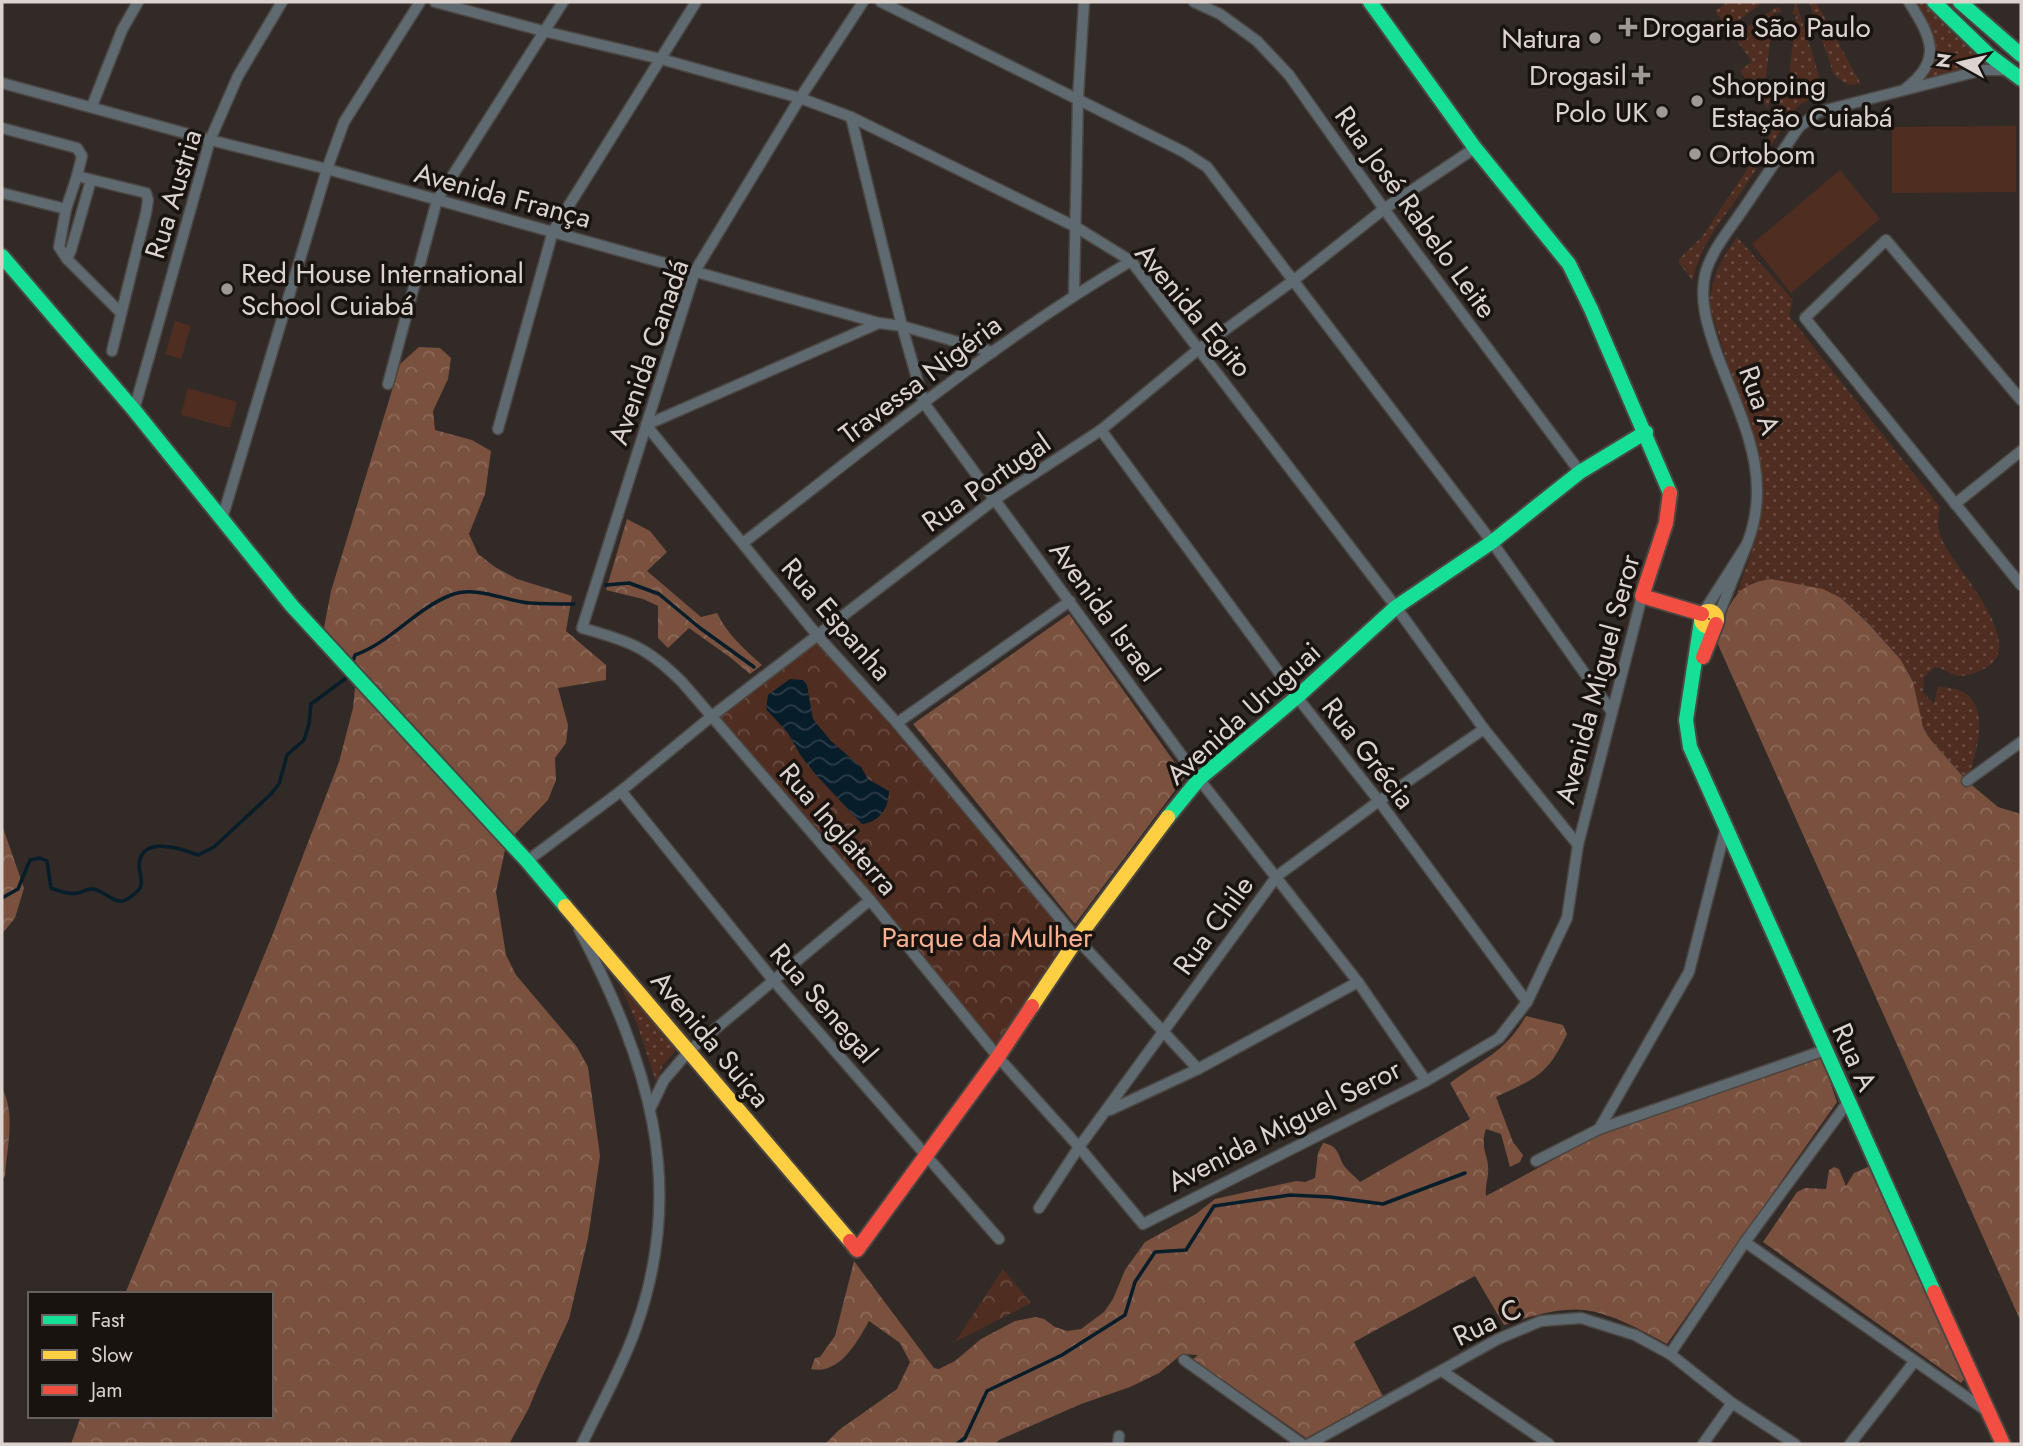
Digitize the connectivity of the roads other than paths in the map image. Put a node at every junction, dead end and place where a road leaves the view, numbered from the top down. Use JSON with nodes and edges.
{"nodes":[{"id":1,"x":138,"y":2,"type":"edge"},
{"id":2,"x":282,"y":2,"type":"edge"},
{"id":3,"x":420,"y":2,"type":"edge"},
{"id":4,"x":435,"y":2,"type":"edge"},
{"id":5,"x":563,"y":2,"type":"edge"},
{"id":6,"x":696,"y":2,"type":"edge"},
{"id":7,"x":863,"y":2,"type":"edge"},
{"id":8,"x":881,"y":2,"type":"edge"},
{"id":9,"x":1084,"y":2,"type":"edge"},
{"id":10,"x":1194,"y":2,"type":"edge"},
{"id":11,"x":1370,"y":2,"type":"edge"},
{"id":12,"x":1909,"y":2,"type":"edge"},
{"id":13,"x":1934,"y":2,"type":"edge"},
{"id":14,"x":1960,"y":2,"type":"edge"},
{"id":15,"x":543,"y":31,"type":"junction"},
{"id":16,"x":2021,"y":55,"type":"edge"},
{"id":17,"x":662,"y":60,"type":"junction"},
{"id":18,"x":2015,"y":75,"type":"edge"},
{"id":19,"x":2,"y":83,"type":"edge"},
{"id":20,"x":1902,"y":92,"type":"junction"},
{"id":21,"x":800,"y":98,"type":"junction"},
{"id":22,"x":1078,"y":98,"type":"junction"},
{"id":23,"x":92,"y":106,"type":"junction"},
{"id":24,"x":850,"y":117,"type":"junction"},
{"id":25,"x":2,"y":128,"type":"edge"},
{"id":26,"x":210,"y":141,"type":"junction"},
{"id":27,"x":1475,"y":148,"type":"junction"},
{"id":28,"x":327,"y":169,"type":"junction"},
{"id":29,"x":78,"y":176,"type":"junction"},
{"id":30,"x":91,"y":180,"type":"junction"},
{"id":31,"x":2,"y":193,"type":"edge"},
{"id":32,"x":437,"y":200,"type":"junction"},
{"id":33,"x":66,"y":209,"type":"junction"},
{"id":34,"x":1384,"y":209,"type":"junction"},
{"id":35,"x":1076,"y":227,"type":"junction"},
{"id":36,"x":553,"y":232,"type":"junction"},
{"id":37,"x":2,"y":257,"type":"edge"},
{"id":38,"x":67,"y":259,"type":"junction"},
{"id":39,"x":1131,"y":261,"type":"junction"},
{"id":40,"x":695,"y":271,"type":"junction"},
{"id":41,"x":1294,"y":280,"type":"junction"},
{"id":42,"x":1074,"y":294,"type":"junction"},
{"id":43,"x":121,"y":313,"type":"junction"},
{"id":44,"x":879,"y":323,"type":"junction"},
{"id":45,"x":902,"y":326,"type":"junction"},
{"id":46,"x":1200,"y":348,"type":"junction"},
{"id":47,"x":112,"y":351,"type":"dead end"},
{"id":48,"x":993,"y":352,"type":"junction"},
{"id":49,"x":388,"y":384,"type":"dead end"},
{"id":50,"x":2021,"y":400,"type":"edge"},
{"id":51,"x":924,"y":403,"type":"junction"},
{"id":52,"x":134,"y":410,"type":"junction"},
{"id":53,"x":646,"y":425,"type":"junction"},
{"id":54,"x":498,"y":429,"type":"dead end"},
{"id":55,"x":1101,"y":430,"type":"junction"},
{"id":56,"x":1646,"y":432,"type":"junction"},
{"id":57,"x":2021,"y":451,"type":"edge"},
{"id":58,"x":1580,"y":472,"type":"junction"},
{"id":59,"x":994,"y":500,"type":"junction"},
{"id":60,"x":1955,"y":504,"type":"junction"},
{"id":61,"x":222,"y":519,"type":"junction"},
{"id":62,"x":1492,"y":542,"type":"junction"},
{"id":63,"x":743,"y":543,"type":"junction"},
{"id":64,"x":1747,"y":544,"type":"junction"},
{"id":65,"x":2021,"y":584,"type":"edge"},
{"id":66,"x":1642,"y":596,"type":"junction"},
{"id":67,"x":1070,"y":601,"type":"junction"},
{"id":68,"x":1396,"y":607,"type":"junction"},
{"id":69,"x":1708,"y":618,"type":"junction"},
{"id":70,"x":582,"y":628,"type":"joint"},
{"id":71,"x":817,"y":635,"type":"junction"},
{"id":72,"x":1297,"y":697,"type":"junction"},
{"id":73,"x":1612,"y":712,"type":"junction"},
{"id":74,"x":712,"y":716,"type":"junction"},
{"id":75,"x":897,"y":723,"type":"junction"},
{"id":76,"x":1484,"y":729,"type":"junction"},
{"id":77,"x":2021,"y":742,"type":"edge"},
{"id":78,"x":1199,"y":779,"type":"junction"},
{"id":79,"x":1967,"y":781,"type":"dead end"},
{"id":80,"x":621,"y":791,"type":"junction"},
{"id":81,"x":1379,"y":801,"type":"junction"},
{"id":82,"x":1726,"y":825,"type":"junction"},
{"id":83,"x":1578,"y":845,"type":"junction"},
{"id":84,"x":527,"y":861,"type":"junction"},
{"id":85,"x":1277,"y":876,"type":"junction"},
{"id":86,"x":870,"y":900,"type":"junction"},
{"id":87,"x":569,"y":910,"type":"junction"},
{"id":88,"x":1076,"y":939,"type":"junction"},
{"id":89,"x":773,"y":980,"type":"junction"},
{"id":90,"x":1358,"y":982,"type":"junction"},
{"id":91,"x":1527,"y":1002,"type":"junction"},
{"id":92,"x":1163,"y":1030,"type":"junction"},
{"id":93,"x":689,"y":1051,"type":"junction"},
{"id":94,"x":1825,"y":1051,"type":"junction"},
{"id":95,"x":998,"y":1057,"type":"junction"},
{"id":96,"x":1198,"y":1069,"type":"junction"},
{"id":97,"x":1426,"y":1081,"type":"junction"},
{"id":98,"x":1848,"y":1102,"type":"junction"},
{"id":99,"x":651,"y":1108,"type":"junction"},
{"id":100,"x":1107,"y":1111,"type":"junction"},
{"id":101,"x":1599,"y":1129,"type":"junction"},
{"id":102,"x":1079,"y":1147,"type":"junction"},
{"id":103,"x":926,"y":1154,"type":"junction"},
{"id":104,"x":1536,"y":1161,"type":"dead end"},
{"id":105,"x":1039,"y":1208,"type":"dead end"},
{"id":106,"x":1143,"y":1224,"type":"joint"},
{"id":107,"x":999,"y":1239,"type":"dead end"},
{"id":108,"x":1745,"y":1242,"type":"junction"},
{"id":109,"x":857,"y":1250,"type":"joint"},
{"id":110,"x":1670,"y":1354,"type":"junction"},
{"id":111,"x":1184,"y":1360,"type":"dead end"},
{"id":112,"x":1914,"y":1362,"type":"junction"},
{"id":113,"x":1441,"y":1371,"type":"junction"},
{"id":114,"x":1732,"y":1403,"type":"junction"},
{"id":115,"x":1989,"y":1412,"type":"junction"},
{"id":116,"x":582,"y":1444,"type":"edge"},
{"id":117,"x":1302,"y":1444,"type":"edge"},
{"id":118,"x":1309,"y":1444,"type":"edge"},
{"id":119,"x":1549,"y":1444,"type":"edge"},
{"id":120,"x":1703,"y":1444,"type":"edge"},
{"id":121,"x":1795,"y":1444,"type":"edge"},
{"id":122,"x":1850,"y":1444,"type":"edge"},
{"id":123,"x":2003,"y":1444,"type":"edge"}],
"edges":[{"from":1,"to":23,"type":"street"},
{"from":2,"to":26,"type":"street","name":"Rua Austria"},
{"from":3,"to":28,"type":"street"},
{"from":4,"to":15,"type":"street","name":"Avenida Egito"},
{"from":5,"to":15,"type":"street"},
{"from":6,"to":17,"type":"street"},
{"from":7,"to":21,"type":"street","name":"Avenida Canadá"},
{"from":8,"to":22,"type":"street"},
{"from":9,"to":22,"type":"street"},
{"from":10,"to":34,"type":"street","name":"Rua José Rabelo Leite"},
{"from":11,"to":27,"type":"main road","name":"Avenida Miguel Seror"},
{"from":12,"to":20,"type":"street"},
{"from":13,"to":18,"type":"main road"},
{"from":14,"to":16,"type":"main road"},
{"from":15,"to":17,"type":"street","name":"Avenida Egito"},
{"from":15,"to":32,"type":"street"},
{"from":17,"to":21,"type":"street","name":"Avenida Egito"},
{"from":17,"to":36,"type":"street"},
{"from":18,"to":20,"type":"street"},
{"from":19,"to":23,"type":"street","name":"Avenida França"},
{"from":20,"to":64,"type":"street","name":"Rua A"},
{"from":21,"to":24,"type":"street","name":"Avenida Egito"},
{"from":21,"to":40,"type":"street","name":"Avenida Canadá"},
{"from":22,"to":35,"type":"street"},
{"from":22,"to":41,"type":"street"},
{"from":23,"to":26,"type":"street","name":"Avenida França"},
{"from":24,"to":35,"type":"street","name":"Avenida Egito"},
{"from":24,"to":45,"type":"street","name":"Avenida Israel"},
{"from":25,"to":29,"type":"street"},
{"from":26,"to":28,"type":"street","name":"Avenida França"},
{"from":26,"to":52,"type":"street","name":"Rua Austria"},
{"from":27,"to":34,"type":"street","name":"Rua Portugal"},
{"from":27,"to":56,"type":"main road","name":"Avenida Miguel Seror"},
{"from":28,"to":32,"type":"street","name":"Avenida França"},
{"from":28,"to":61,"type":"street"},
{"from":29,"to":30,"type":"street"},
{"from":29,"to":33,"type":"street"},
{"from":30,"to":38,"type":"street"},
{"from":30,"to":43,"type":"street"},
{"from":31,"to":33,"type":"street"},
{"from":32,"to":36,"type":"street","name":"Avenida França"},
{"from":32,"to":49,"type":"street"},
{"from":33,"to":38,"type":"street"},
{"from":34,"to":41,"type":"street","name":"Rua Portugal"},
{"from":34,"to":58,"type":"street","name":"Rua José Rabelo Leite"},
{"from":35,"to":39,"type":"street","name":"Avenida Egito"},
{"from":35,"to":42,"type":"street"},
{"from":36,"to":40,"type":"street","name":"Avenida França"},
{"from":36,"to":54,"type":"street"},
{"from":37,"to":52,"type":"main road","name":"Avenida Suiça"},
{"from":38,"to":43,"type":"street"},
{"from":39,"to":42,"type":"street","name":"Travessa Nigéria"},
{"from":39,"to":46,"type":"street","name":"Avenida Egito"},
{"from":40,"to":44,"type":"street","name":"Avenida França"},
{"from":40,"to":53,"type":"street","name":"Avenida Canadá"},
{"from":41,"to":46,"type":"street","name":"Rua Portugal"},
{"from":41,"to":62,"type":"street"},
{"from":42,"to":48,"type":"street","name":"Travessa Nigéria"},
{"from":43,"to":47,"type":"street"},
{"from":44,"to":45,"type":"street","name":"Avenida França"},
{"from":44,"to":53,"type":"street"},
{"from":45,"to":48,"type":"street","name":"Avenida França"},
{"from":45,"to":51,"type":"street","name":"Avenida Israel"},
{"from":46,"to":55,"type":"street","name":"Rua Portugal"},
{"from":46,"to":68,"type":"street","name":"Avenida Egito"},
{"from":48,"to":51,"type":"street","name":"Travessa Nigéria"},
{"from":50,"to":60,"type":"street"},
{"from":51,"to":59,"type":"street","name":"Avenida Israel"},
{"from":51,"to":63,"type":"street","name":"Travessa Nigéria"},
{"from":52,"to":61,"type":"main road","name":"Avenida Suiça"},
{"from":53,"to":63,"type":"street","name":"Rua Espanha"},
{"from":53,"to":70,"type":"street","name":"Avenida Canadá"},
{"from":55,"to":59,"type":"street","name":"Rua Portugal"},
{"from":55,"to":72,"type":"street","name":"Rua Grécia"},
{"from":56,"to":58,"type":"main road","name":"Avenida Uruguai"},
{"from":56,"to":66,"type":"main road","name":"Avenida Miguel Seror"},
{"from":57,"to":60,"type":"street"},
{"from":58,"to":62,"type":"main road","name":"Avenida Uruguai"},
{"from":59,"to":67,"type":"street","name":"Avenida Israel"},
{"from":59,"to":71,"type":"street","name":"Rua Portugal"},
{"from":60,"to":65,"type":"street"},
{"from":61,"to":84,"type":"main road","name":"Avenida Suiça"},
{"from":62,"to":68,"type":"main road","name":"Avenida Uruguai"},
{"from":62,"to":73,"type":"street"},
{"from":63,"to":71,"type":"street","name":"Rua Espanha"},
{"from":64,"to":69,"type":"street","name":"Rua A"},
{"from":64,"to":69,"type":"street","name":"Rua A"},
{"from":66,"to":69,"type":"main road"},
{"from":66,"to":73,"type":"street","name":"Avenida Miguel Seror"},
{"from":67,"to":75,"type":"street"},
{"from":67,"to":78,"type":"street","name":"Avenida Israel"},
{"from":68,"to":72,"type":"main road","name":"Avenida Uruguai"},
{"from":68,"to":76,"type":"street","name":"Avenida Egito"},
{"from":69,"to":82,"type":"main road","name":"Rua A"},
{"from":70,"to":74,"type":"street","name":"Rua Inglaterra"},
{"from":71,"to":74,"type":"street","name":"Rua Portugal"},
{"from":71,"to":75,"type":"street","name":"Rua Espanha"},
{"from":72,"to":78,"type":"main road","name":"Avenida Uruguai"},
{"from":72,"to":81,"type":"street","name":"Rua Grécia"},
{"from":73,"to":83,"type":"street","name":"Avenida Miguel Seror"},
{"from":74,"to":80,"type":"street","name":"Rua Portugal"},
{"from":74,"to":86,"type":"street","name":"Rua Inglaterra"},
{"from":75,"to":88,"type":"street","name":"Rua Espanha"},
{"from":76,"to":81,"type":"street","name":"Rua Chile"},
{"from":76,"to":83,"type":"street","name":"Avenida Egito"},
{"from":77,"to":79,"type":"street"},
{"from":78,"to":85,"type":"street","name":"Avenida Israel"},
{"from":78,"to":88,"type":"main road","name":"Avenida Uruguai"},
{"from":80,"to":84,"type":"street","name":"Rua Portugal"},
{"from":80,"to":89,"type":"street","name":"Rua Senegal"},
{"from":81,"to":85,"type":"street","name":"Rua Chile"},
{"from":81,"to":91,"type":"street","name":"Rua Grécia"},
{"from":82,"to":94,"type":"main road","name":"Rua A"},
{"from":82,"to":101,"type":"street"},
{"from":83,"to":91,"type":"street","name":"Avenida Miguel Seror"},
{"from":84,"to":87,"type":"main road","name":"Avenida Suiça"},
{"from":85,"to":90,"type":"street","name":"Avenida Israel"},
{"from":85,"to":92,"type":"street","name":"Rua Chile"},
{"from":86,"to":89,"type":"street"},
{"from":86,"to":95,"type":"street","name":"Rua Inglaterra"},
{"from":87,"to":93,"type":"main road","name":"Avenida Suiça"},
{"from":87,"to":99,"type":"street"},
{"from":88,"to":92,"type":"street","name":"Rua Espanha"},
{"from":88,"to":95,"type":"main road","name":"Avenida Uruguai"},
{"from":89,"to":93,"type":"street"},
{"from":89,"to":103,"type":"street","name":"Rua Senegal"},
{"from":90,"to":96,"type":"street"},
{"from":90,"to":97,"type":"street","name":"Avenida Israel"},
{"from":91,"to":97,"type":"street","name":"Avenida Miguel Seror"},
{"from":92,"to":96,"type":"street","name":"Rua Espanha"},
{"from":92,"to":100,"type":"street","name":"Rua Chile"},
{"from":93,"to":99,"type":"street"},
{"from":93,"to":109,"type":"main road","name":"Avenida Suiça"},
{"from":94,"to":98,"type":"main road","name":"Rua A"},
{"from":94,"to":101,"type":"street"},
{"from":95,"to":102,"type":"street","name":"Rua Inglaterra"},
{"from":95,"to":103,"type":"main road","name":"Avenida Uruguai"},
{"from":96,"to":100,"type":"street"},
{"from":97,"to":106,"type":"street","name":"Avenida Miguel Seror"},
{"from":98,"to":108,"type":"street"},
{"from":98,"to":115,"type":"main road","name":"Rua A"},
{"from":99,"to":116,"type":"street"},
{"from":100,"to":102,"type":"street","name":"Rua Chile"},
{"from":101,"to":104,"type":"street"},
{"from":102,"to":105,"type":"street","name":"Rua Chile"},
{"from":102,"to":106,"type":"street","name":"Rua Inglaterra"},
{"from":103,"to":107,"type":"street","name":"Rua Senegal"},
{"from":103,"to":109,"type":"main road","name":"Avenida Uruguai"},
{"from":108,"to":110,"type":"street"},
{"from":108,"to":112,"type":"street"},
{"from":110,"to":113,"type":"street","name":"Rua C"},
{"from":110,"to":114,"type":"street","name":"Rua C"},
{"from":111,"to":117,"type":"street"},
{"from":112,"to":115,"type":"street"},
{"from":112,"to":122,"type":"street"},
{"from":113,"to":118,"type":"street","name":"Rua C"},
{"from":113,"to":119,"type":"street"},
{"from":114,"to":120,"type":"street"},
{"from":114,"to":121,"type":"street","name":"Rua C"},
{"from":115,"to":123,"type":"main road","name":"Rua A"}]}
